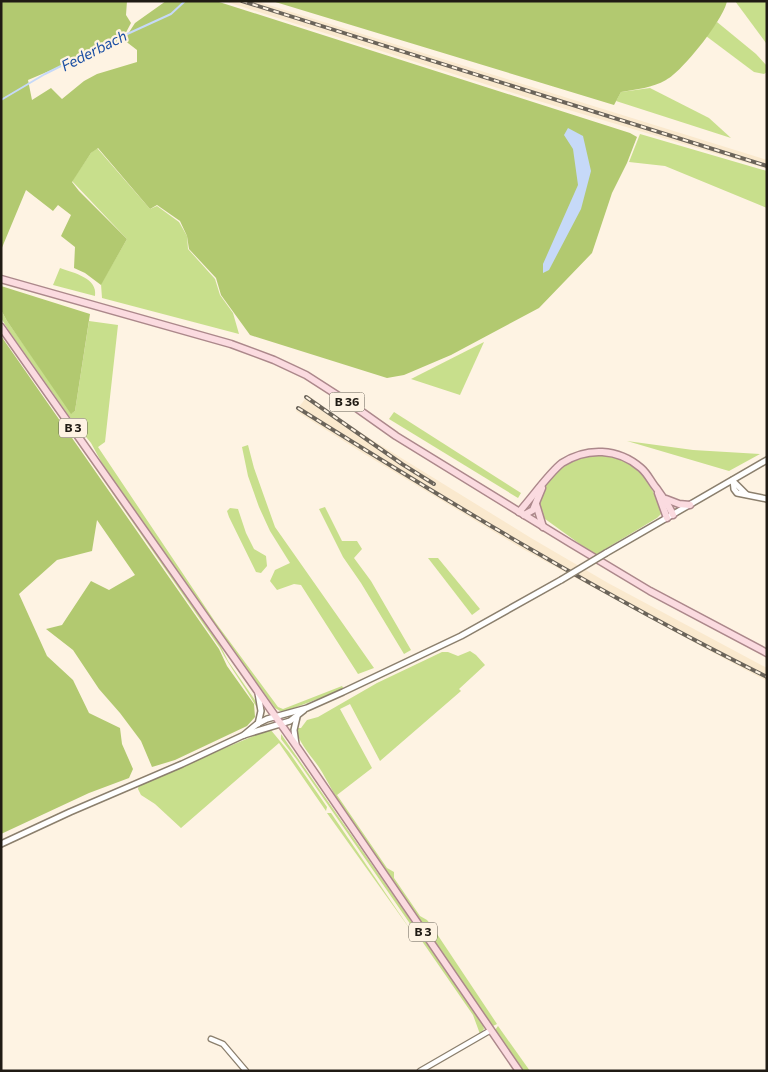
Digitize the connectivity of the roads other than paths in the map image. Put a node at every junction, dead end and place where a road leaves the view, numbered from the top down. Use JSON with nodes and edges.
{"nodes":[{"id":1,"x":1,"y":277,"type":"edge"},
{"id":2,"x":1,"y":321,"type":"edge"},
{"id":3,"x":1,"y":327,"type":"edge"},
{"id":4,"x":6,"y":332,"type":"junction"},
{"id":5,"x":767,"y":460,"type":"edge"},
{"id":6,"x":733,"y":480,"type":"junction"},
{"id":7,"x":543,"y":484,"type":"junction"},
{"id":8,"x":657,"y":490,"type":"junction"},
{"id":9,"x":666,"y":499,"type":"junction"},
{"id":10,"x":767,"y":500,"type":"edge"},
{"id":11,"x":536,"y":504,"type":"junction"},
{"id":12,"x":690,"y":505,"type":"junction"},
{"id":13,"x":522,"y":514,"type":"junction"},
{"id":14,"x":670,"y":516,"type":"junction"},
{"id":15,"x":543,"y":527,"type":"junction"},
{"id":16,"x":767,"y":653,"type":"edge"},
{"id":17,"x":258,"y":693,"type":"junction"},
{"id":18,"x":307,"y":708,"type":"junction"},
{"id":19,"x":275,"y":717,"type":"junction"},
{"id":20,"x":297,"y":717,"type":"junction"},
{"id":21,"x":258,"y":724,"type":"junction"},
{"id":22,"x":280,"y":724,"type":"junction"},
{"id":23,"x":244,"y":735,"type":"junction"},
{"id":24,"x":296,"y":747,"type":"junction"},
{"id":25,"x":1,"y":844,"type":"edge"},
{"id":26,"x":491,"y":1030,"type":"junction"},
{"id":27,"x":211,"y":1039,"type":"dead end"},
{"id":28,"x":246,"y":1071,"type":"edge"},
{"id":29,"x":420,"y":1071,"type":"edge"},
{"id":30,"x":519,"y":1071,"type":"edge"}],
"edges":[{"from":1,"to":13,"type":"main road","number":"B 36"},
{"from":2,"to":4,"type":"main road","number":"B 3"},
{"from":3,"to":4,"type":"main road","number":"B 3"},
{"from":4,"to":17,"type":"main road","number":"B 3"},
{"from":5,"to":6,"type":"street"},
{"from":6,"to":10,"type":"street"},
{"from":6,"to":12,"type":"street"},
{"from":7,"to":8,"type":"main road"},
{"from":7,"to":11,"type":"main road"},
{"from":7,"to":13,"type":"main road"},
{"from":8,"to":9,"type":"main road"},
{"from":8,"to":14,"type":"main road"},
{"from":9,"to":12,"type":"main road"},
{"from":9,"to":14,"type":"main road"},
{"from":11,"to":13,"type":"main road"},
{"from":11,"to":15,"type":"main road"},
{"from":12,"to":14,"type":"street"},
{"from":13,"to":15,"type":"main road","number":"B 36"},
{"from":14,"to":18,"type":"street","bridge":true},
{"from":15,"to":16,"type":"main road","number":"B 36"},
{"from":17,"to":19,"type":"main road","number":"B 3"},
{"from":17,"to":21,"type":"street"},
{"from":18,"to":19,"type":"street"},
{"from":18,"to":20,"type":"street"},
{"from":19,"to":21,"type":"street"},
{"from":19,"to":22,"type":"main road","number":"B 3"},
{"from":20,"to":22,"type":"street"},
{"from":20,"to":24,"type":"street"},
{"from":21,"to":23,"type":"street"},
{"from":22,"to":23,"type":"street"},
{"from":22,"to":24,"type":"main road","number":"B 3"},
{"from":23,"to":25,"type":"street"},
{"from":24,"to":26,"type":"main road","number":"B 3"},
{"from":26,"to":29,"type":"street"},
{"from":26,"to":30,"type":"main road","number":"B 3"},
{"from":27,"to":28,"type":"street"}]}
